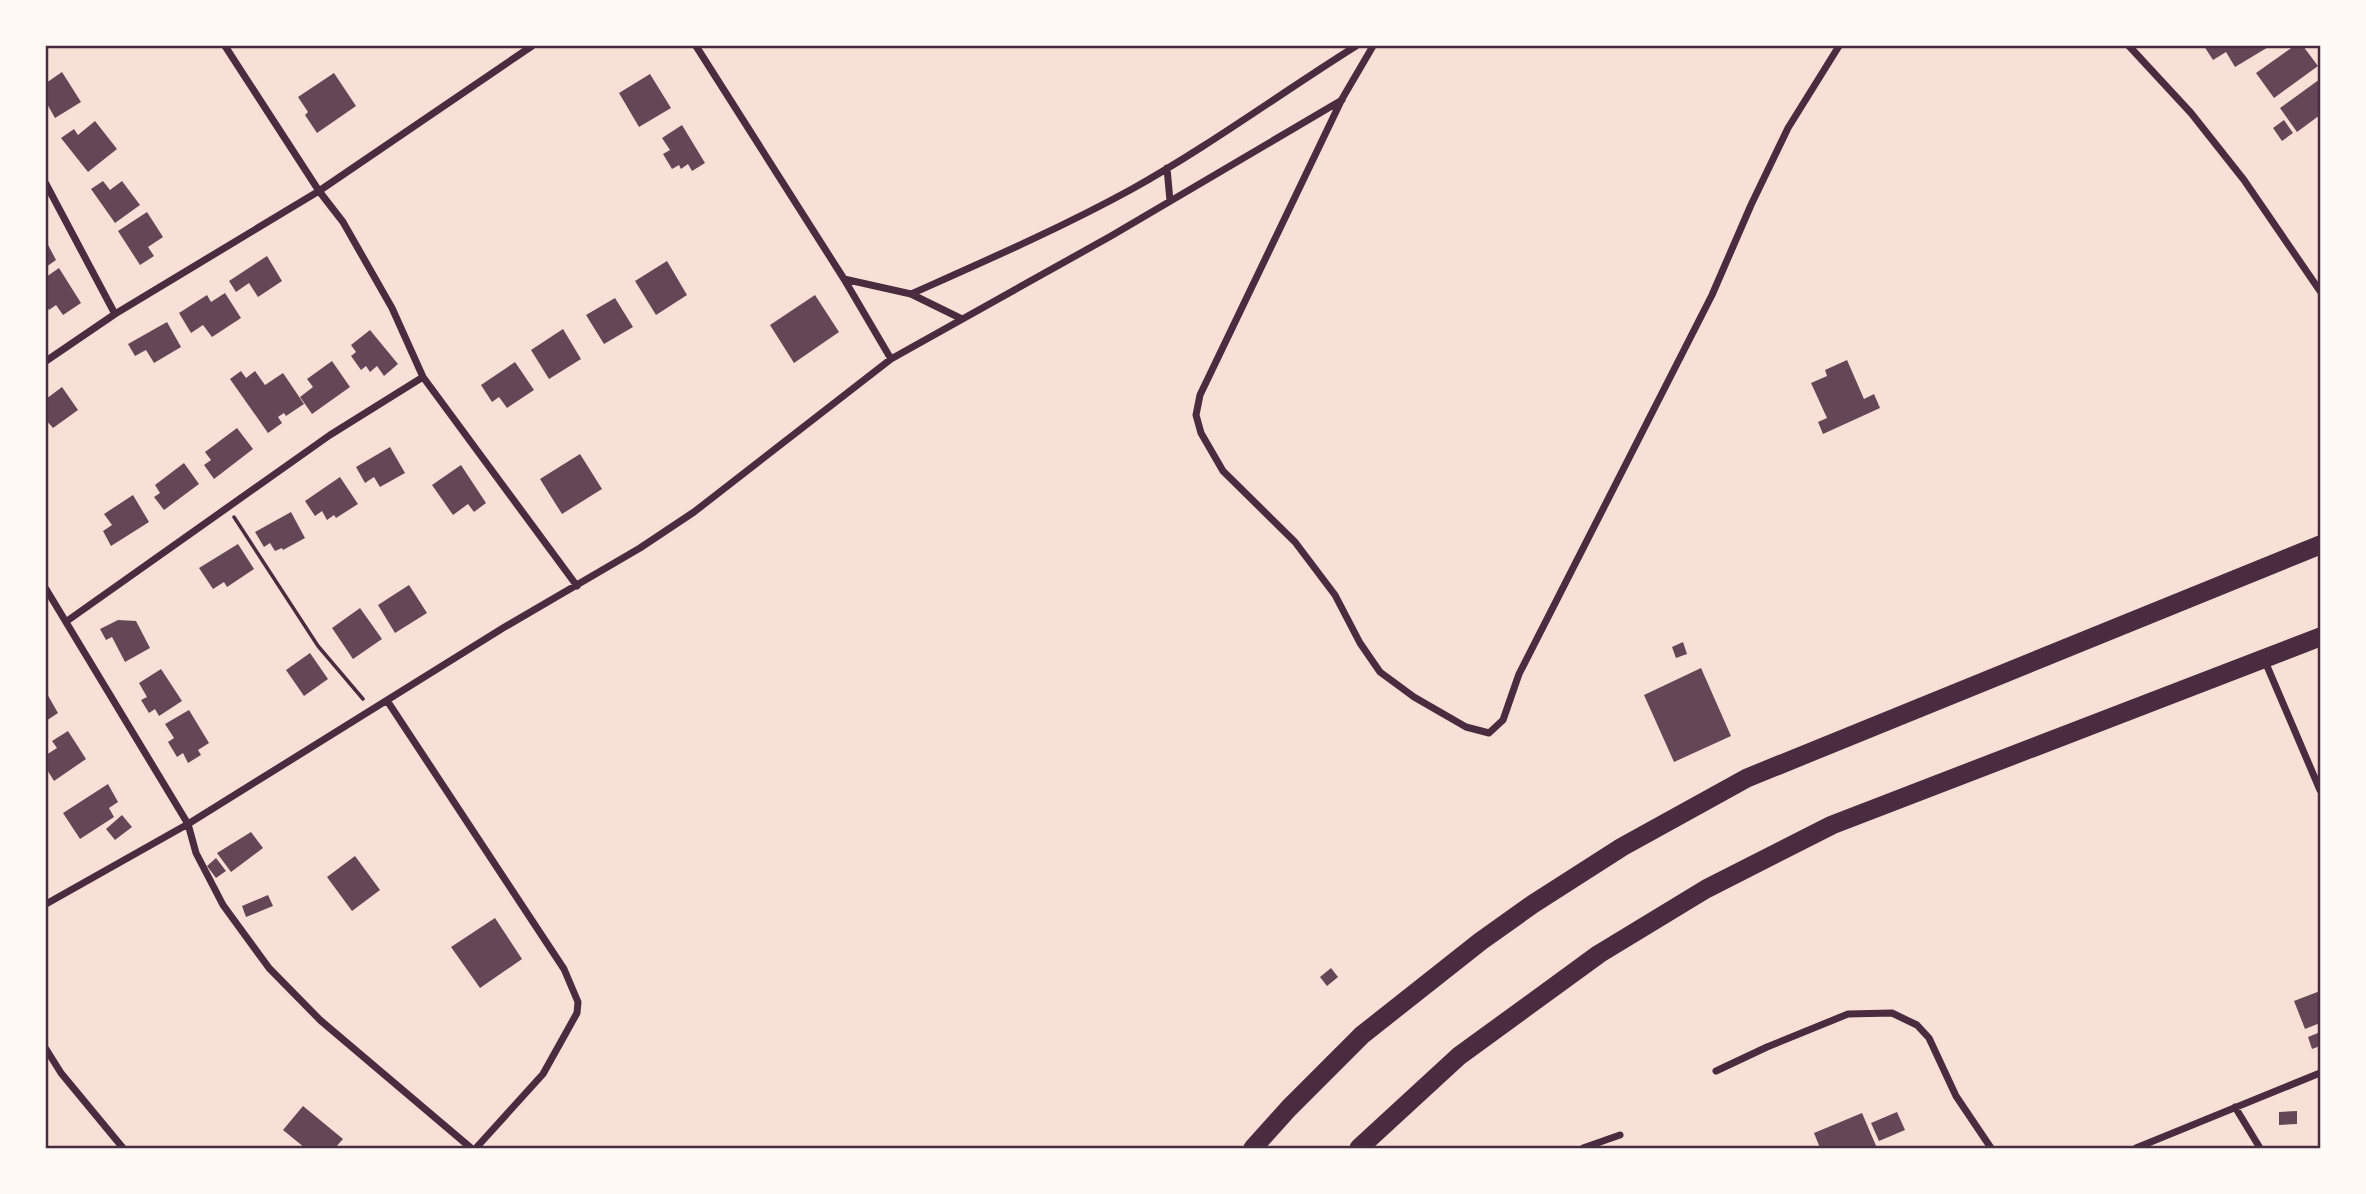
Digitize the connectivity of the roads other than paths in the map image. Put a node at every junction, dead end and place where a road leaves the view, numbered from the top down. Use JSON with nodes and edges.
{"nodes":[{"id":1,"x":225,"y":46,"type":"edge"},
{"id":2,"x":532,"y":46,"type":"edge"},
{"id":3,"x":696,"y":46,"type":"edge"},
{"id":4,"x":1356,"y":46,"type":"edge"},
{"id":5,"x":1373,"y":46,"type":"edge"},
{"id":6,"x":1839,"y":46,"type":"edge"},
{"id":7,"x":2129,"y":46,"type":"edge"},
{"id":8,"x":1342,"y":99,"type":"junction"},
{"id":9,"x":1167,"y":168,"type":"junction"},
{"id":10,"x":46,"y":184,"type":"edge"},
{"id":11,"x":319,"y":191,"type":"junction"},
{"id":12,"x":1170,"y":201,"type":"junction"},
{"id":13,"x":844,"y":279,"type":"junction"},
{"id":14,"x":2320,"y":291,"type":"edge"},
{"id":15,"x":911,"y":294,"type":"junction"},
{"id":16,"x":115,"y":314,"type":"junction"},
{"id":17,"x":962,"y":319,"type":"junction"},
{"id":18,"x":891,"y":359,"type":"junction"},
{"id":19,"x":46,"y":361,"type":"edge"},
{"id":20,"x":423,"y":377,"type":"junction"},
{"id":21,"x":2320,"y":545,"type":"edge"},
{"id":22,"x":577,"y":586,"type":"junction"},
{"id":23,"x":46,"y":589,"type":"edge"},
{"id":24,"x":67,"y":621,"type":"junction"},
{"id":25,"x":2320,"y":637,"type":"edge"},
{"id":26,"x":2264,"y":659,"type":"junction"},
{"id":27,"x":388,"y":702,"type":"junction"},
{"id":28,"x":2320,"y":790,"type":"edge"},
{"id":29,"x":188,"y":824,"type":"junction"},
{"id":30,"x":46,"y":904,"type":"edge"},
{"id":31,"x":46,"y":1049,"type":"edge"},
{"id":32,"x":1716,"y":1071,"type":"dead end"},
{"id":33,"x":2320,"y":1073,"type":"edge"},
{"id":34,"x":2235,"y":1107,"type":"junction"},
{"id":35,"x":1620,"y":1135,"type":"dead end"},
{"id":36,"x":123,"y":1149,"type":"edge"},
{"id":37,"x":474,"y":1149,"type":"edge"},
{"id":38,"x":1253,"y":1149,"type":"edge"},
{"id":39,"x":1359,"y":1149,"type":"edge"},
{"id":40,"x":1583,"y":1149,"type":"edge"},
{"id":41,"x":1991,"y":1149,"type":"edge"},
{"id":42,"x":2136,"y":1149,"type":"edge"},
{"id":43,"x":2260,"y":1149,"type":"edge"}],
"edges":[{"from":1,"to":11,"type":"street"},
{"from":2,"to":11,"type":"street"},
{"from":3,"to":13,"type":"street"},
{"from":4,"to":9,"type":"street"},
{"from":5,"to":8,"type":"street"},
{"from":6,"to":8,"type":"street"},
{"from":7,"to":14,"type":"street"},
{"from":8,"to":12,"type":"street"},
{"from":9,"to":12,"type":"street"},
{"from":9,"to":15,"type":"street"},
{"from":10,"to":16,"type":"street"},
{"from":11,"to":16,"type":"street"},
{"from":11,"to":20,"type":"street"},
{"from":12,"to":17,"type":"street"},
{"from":13,"to":15,"type":"street"},
{"from":13,"to":18,"type":"street"},
{"from":15,"to":17,"type":"street"},
{"from":16,"to":19,"type":"street"},
{"from":17,"to":18,"type":"street"},
{"from":18,"to":22,"type":"street"},
{"from":20,"to":22,"type":"street"},
{"from":20,"to":24,"type":"street"},
{"from":21,"to":38,"type":"highway"},
{"from":22,"to":27,"type":"street"},
{"from":23,"to":24,"type":"street"},
{"from":24,"to":29,"type":"street"},
{"from":25,"to":26,"type":"highway"},
{"from":26,"to":28,"type":"street"},
{"from":26,"to":39,"type":"highway"},
{"from":27,"to":29,"type":"street"},
{"from":27,"to":37,"type":"street"},
{"from":29,"to":30,"type":"street"},
{"from":29,"to":37,"type":"street"},
{"from":31,"to":36,"type":"street"},
{"from":32,"to":41,"type":"street"},
{"from":33,"to":34,"type":"street"},
{"from":34,"to":42,"type":"street"},
{"from":34,"to":43,"type":"street"},
{"from":35,"to":40,"type":"street"}]}
